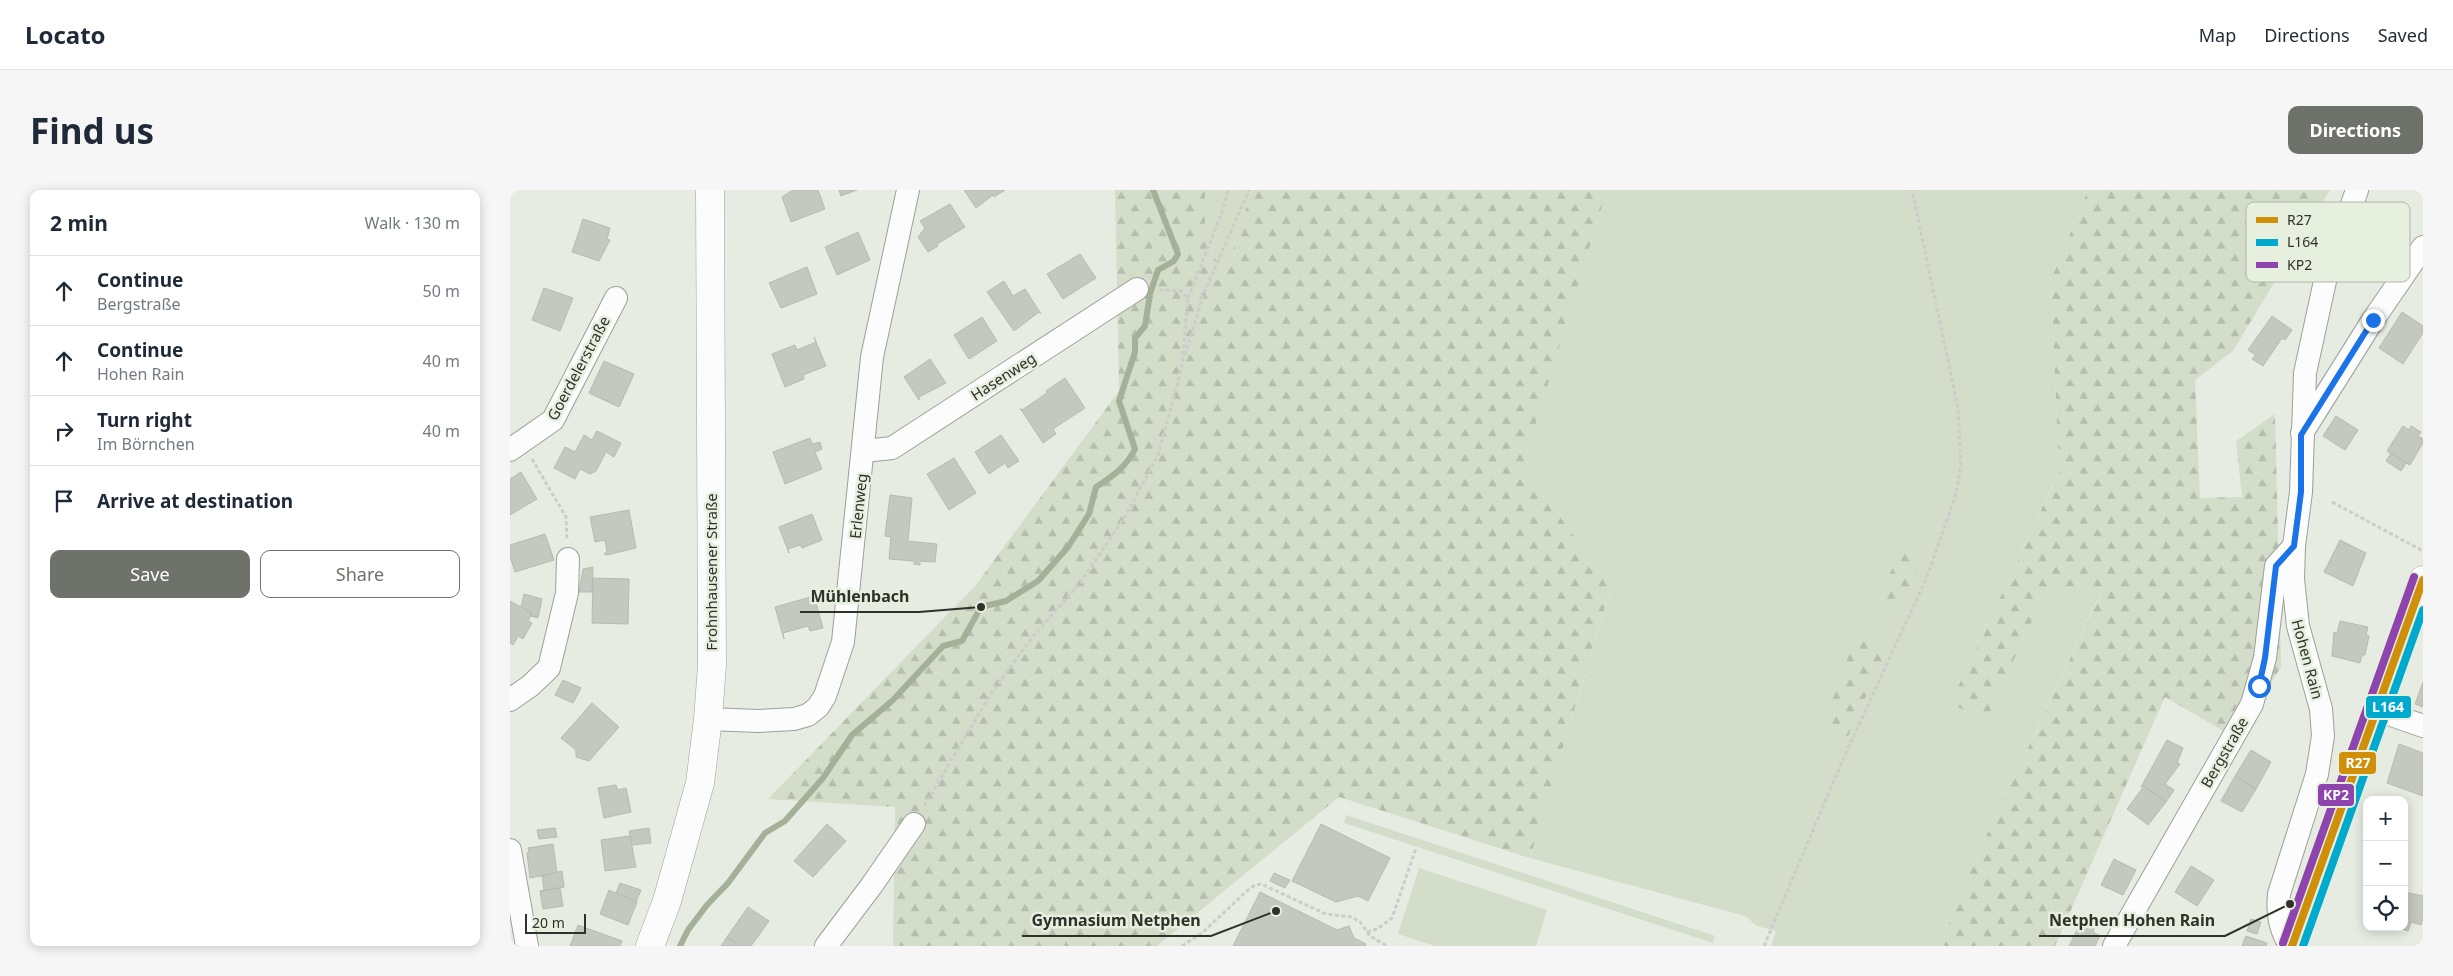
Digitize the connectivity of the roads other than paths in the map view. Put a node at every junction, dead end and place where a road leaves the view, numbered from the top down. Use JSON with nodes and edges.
{"nodes":[{"id":1,"x":710,"y":190,"type":"edge"},
{"id":2,"x":908,"y":190,"type":"edge"},
{"id":3,"x":2357,"y":190,"type":"edge"},
{"id":4,"x":2353,"y":202,"type":"edge"},
{"id":5,"x":2423,"y":247,"type":"edge"},
{"id":6,"x":2410,"y":266,"type":"edge"},
{"id":7,"x":2325,"y":282,"type":"edge"},
{"id":8,"x":2399,"y":282,"type":"edge"},
{"id":9,"x":1138,"y":289,"type":"dead end"},
{"id":10,"x":616,"y":298,"type":"dead end"},
{"id":11,"x":2301,"y":435,"type":"junction"},
{"id":12,"x":864,"y":450,"type":"junction"},
{"id":13,"x":520,"y":453,"type":"edge"},
{"id":14,"x":2294,"y":546,"type":"junction"},
{"id":15,"x":568,"y":559,"type":"road end"},
{"id":16,"x":2423,"y":580,"type":"edge"},
{"id":17,"x":510,"y":700,"type":"edge"},
{"id":18,"x":2377,"y":710,"type":"junction"},
{"id":19,"x":708,"y":719,"type":"junction"},
{"id":20,"x":2423,"y":726,"type":"edge"},
{"id":21,"x":914,"y":824,"type":"road end"},
{"id":22,"x":510,"y":850,"type":"edge"},
{"id":23,"x":527,"y":946,"type":"edge"},
{"id":24,"x":650,"y":946,"type":"edge"},
{"id":25,"x":826,"y":946,"type":"edge"},
{"id":26,"x":2114,"y":946,"type":"edge"},
{"id":27,"x":2291,"y":946,"type":"edge"}],
"edges":[{"from":1,"to":19,"type":"main road","name":"Frohnhausener Straße"},
{"from":2,"to":12,"type":"street","name":"Erlenweg"},
{"from":3,"to":4,"type":"street","name":"Hohen Rain"},
{"from":5,"to":6,"type":"street"},
{"from":7,"to":11,"type":"street","name":"Hohen Rain"},
{"from":8,"to":11,"type":"street"},
{"from":9,"to":12,"type":"street","name":"Hasenweg"},
{"from":10,"to":13,"type":"street","name":"Goerdelerstraße"},
{"from":11,"to":14,"type":"street","name":"Hohen Rain"},
{"from":12,"to":19,"type":"street","name":"Erlenweg"},
{"from":14,"to":26,"type":"street","name":"Bergstraße"},
{"from":14,"to":27,"type":"street","name":"Hohen Rain"},
{"from":15,"to":17,"type":"street"},
{"from":16,"to":18,"type":"main road"},
{"from":18,"to":20,"type":"street"},
{"from":18,"to":27,"type":"main road"},
{"from":19,"to":24,"type":"main road","name":"Frohnhausener Straße"},
{"from":21,"to":25,"type":"street"},
{"from":22,"to":23,"type":"street"}]}
